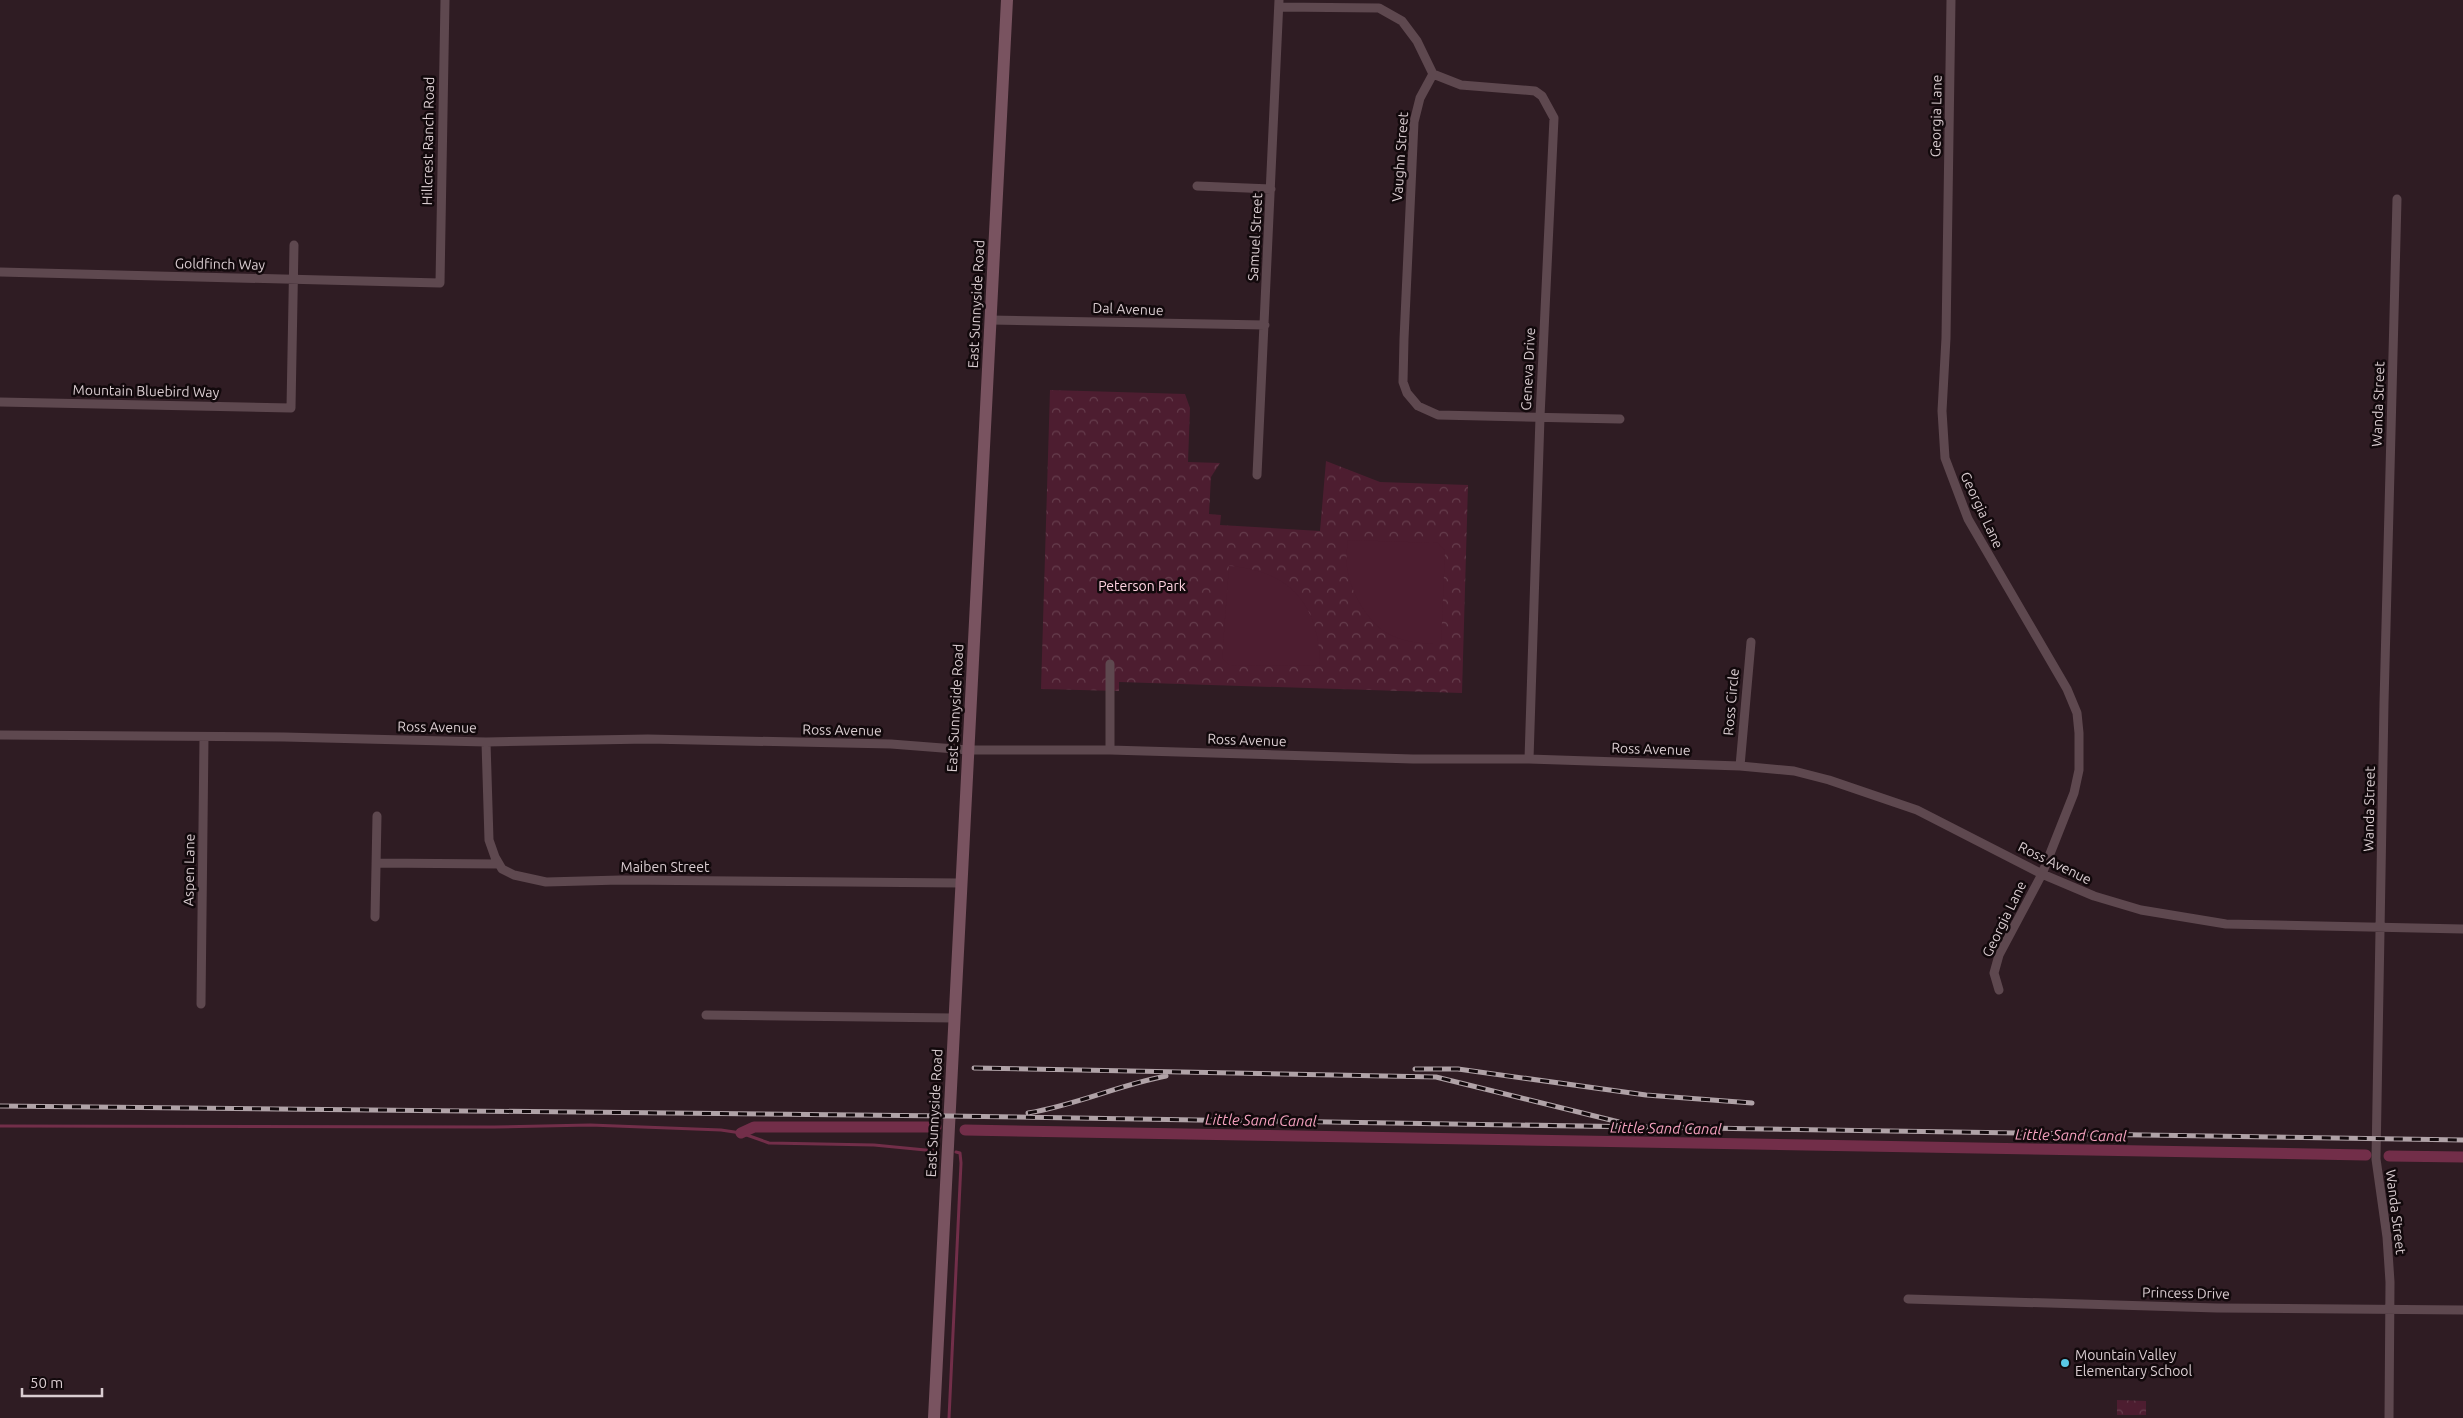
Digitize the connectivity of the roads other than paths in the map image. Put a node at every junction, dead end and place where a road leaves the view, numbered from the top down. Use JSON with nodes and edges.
{"nodes":[{"id":1,"x":445,"y":0,"type":"edge"},
{"id":2,"x":1007,"y":0,"type":"edge"},
{"id":3,"x":1951,"y":0,"type":"edge"},
{"id":4,"x":1279,"y":4,"type":"edge"},
{"id":5,"x":1433,"y":74,"type":"junction"},
{"id":6,"x":1197,"y":186,"type":"dead end"},
{"id":7,"x":1271,"y":189,"type":"junction"},
{"id":8,"x":2397,"y":199,"type":"dead end"},
{"id":9,"x":294,"y":244,"type":"dead end"},
{"id":10,"x":0,"y":272,"type":"edge"},
{"id":11,"x":293,"y":279,"type":"junction"},
{"id":12,"x":440,"y":283,"type":"joint"},
{"id":13,"x":990,"y":320,"type":"junction"},
{"id":14,"x":1264,"y":325,"type":"junction"},
{"id":15,"x":0,"y":402,"type":"edge"},
{"id":16,"x":1540,"y":417,"type":"junction"},
{"id":17,"x":1620,"y":419,"type":"dead end"},
{"id":18,"x":1258,"y":474,"type":"dead end"},
{"id":19,"x":1751,"y":642,"type":"dead end"},
{"id":20,"x":1110,"y":664,"type":"dead end"},
{"id":21,"x":0,"y":735,"type":"edge"},
{"id":22,"x":204,"y":737,"type":"junction"},
{"id":23,"x":486,"y":742,"type":"junction"},
{"id":24,"x":968,"y":750,"type":"junction"},
{"id":25,"x":1110,"y":750,"type":"junction"},
{"id":26,"x":1529,"y":759,"type":"junction"},
{"id":27,"x":1740,"y":766,"type":"junction"},
{"id":28,"x":377,"y":816,"type":"dead end"},
{"id":29,"x":376,"y":863,"type":"junction"},
{"id":30,"x":499,"y":864,"type":"junction"},
{"id":31,"x":2042,"y":874,"type":"junction"},
{"id":32,"x":960,"y":883,"type":"junction"},
{"id":33,"x":375,"y":918,"type":"dead end"},
{"id":34,"x":2381,"y":928,"type":"junction"},
{"id":35,"x":2463,"y":929,"type":"edge"},
{"id":36,"x":1999,"y":990,"type":"dead end"},
{"id":37,"x":201,"y":1004,"type":"dead end"},
{"id":38,"x":706,"y":1016,"type":"dead end"},
{"id":39,"x":954,"y":1018,"type":"junction"},
{"id":40,"x":1908,"y":1299,"type":"dead end"},
{"id":41,"x":2388,"y":1308,"type":"junction"},
{"id":42,"x":2463,"y":1310,"type":"edge"},
{"id":43,"x":934,"y":1418,"type":"edge"},
{"id":44,"x":2389,"y":1418,"type":"edge"}],
"edges":[{"from":1,"to":12,"type":"street","name":"Hillcrest Ranch Road"},
{"from":2,"to":13,"type":"main road","name":"East Sunnyside Road"},
{"from":3,"to":31,"type":"street","name":"Georgia Lane"},
{"from":4,"to":5,"type":"street"},
{"from":4,"to":7,"type":"street","name":"Samuel Street"},
{"from":5,"to":16,"type":"street","name":"Geneva Drive"},
{"from":5,"to":16,"type":"street","name":"Vaughn Street"},
{"from":6,"to":7,"type":"street"},
{"from":7,"to":14,"type":"street","name":"Samuel Street"},
{"from":8,"to":34,"type":"street","name":"Wanda Street"},
{"from":9,"to":11,"type":"street"},
{"from":10,"to":11,"type":"street","name":"Goldfinch Way"},
{"from":11,"to":12,"type":"street","name":"Goldfinch Way"},
{"from":11,"to":15,"type":"street","name":"Mountain Bluebird Way"},
{"from":13,"to":14,"type":"street","name":"Dal Avenue"},
{"from":13,"to":24,"type":"main road","name":"East Sunnyside Road"},
{"from":14,"to":18,"type":"street","name":"Samuel Street"},
{"from":16,"to":17,"type":"street"},
{"from":16,"to":26,"type":"street","name":"Geneva Drive"},
{"from":19,"to":27,"type":"street","name":"Ross Circle"},
{"from":20,"to":25,"type":"street"},
{"from":21,"to":22,"type":"street","name":"Ross Avenue"},
{"from":22,"to":23,"type":"street","name":"Ross Avenue"},
{"from":22,"to":37,"type":"street","name":"Aspen Lane"},
{"from":23,"to":24,"type":"street","name":"Ross Avenue"},
{"from":23,"to":30,"type":"street"},
{"from":24,"to":25,"type":"street","name":"Ross Avenue"},
{"from":24,"to":32,"type":"main road","name":"East Sunnyside Road"},
{"from":25,"to":26,"type":"street","name":"Ross Avenue"},
{"from":26,"to":27,"type":"street","name":"Ross Avenue"},
{"from":27,"to":31,"type":"street","name":"Ross Avenue"},
{"from":28,"to":29,"type":"street"},
{"from":29,"to":30,"type":"street"},
{"from":29,"to":33,"type":"street"},
{"from":30,"to":32,"type":"street","name":"Maiben Street"},
{"from":31,"to":34,"type":"street","name":"Ross Avenue"},
{"from":31,"to":36,"type":"street","name":"Georgia Lane"},
{"from":32,"to":39,"type":"main road","name":"East Sunnyside Road"},
{"from":34,"to":35,"type":"street","name":"Ross Avenue"},
{"from":34,"to":41,"type":"street","name":"Wanda Street"},
{"from":38,"to":39,"type":"street"},
{"from":39,"to":43,"type":"main road","name":"East Sunnyside Road"},
{"from":40,"to":41,"type":"street","name":"Princess Drive"},
{"from":41,"to":42,"type":"street","name":"Princess Drive"},
{"from":41,"to":44,"type":"street","name":"Wanda Street"}]}
